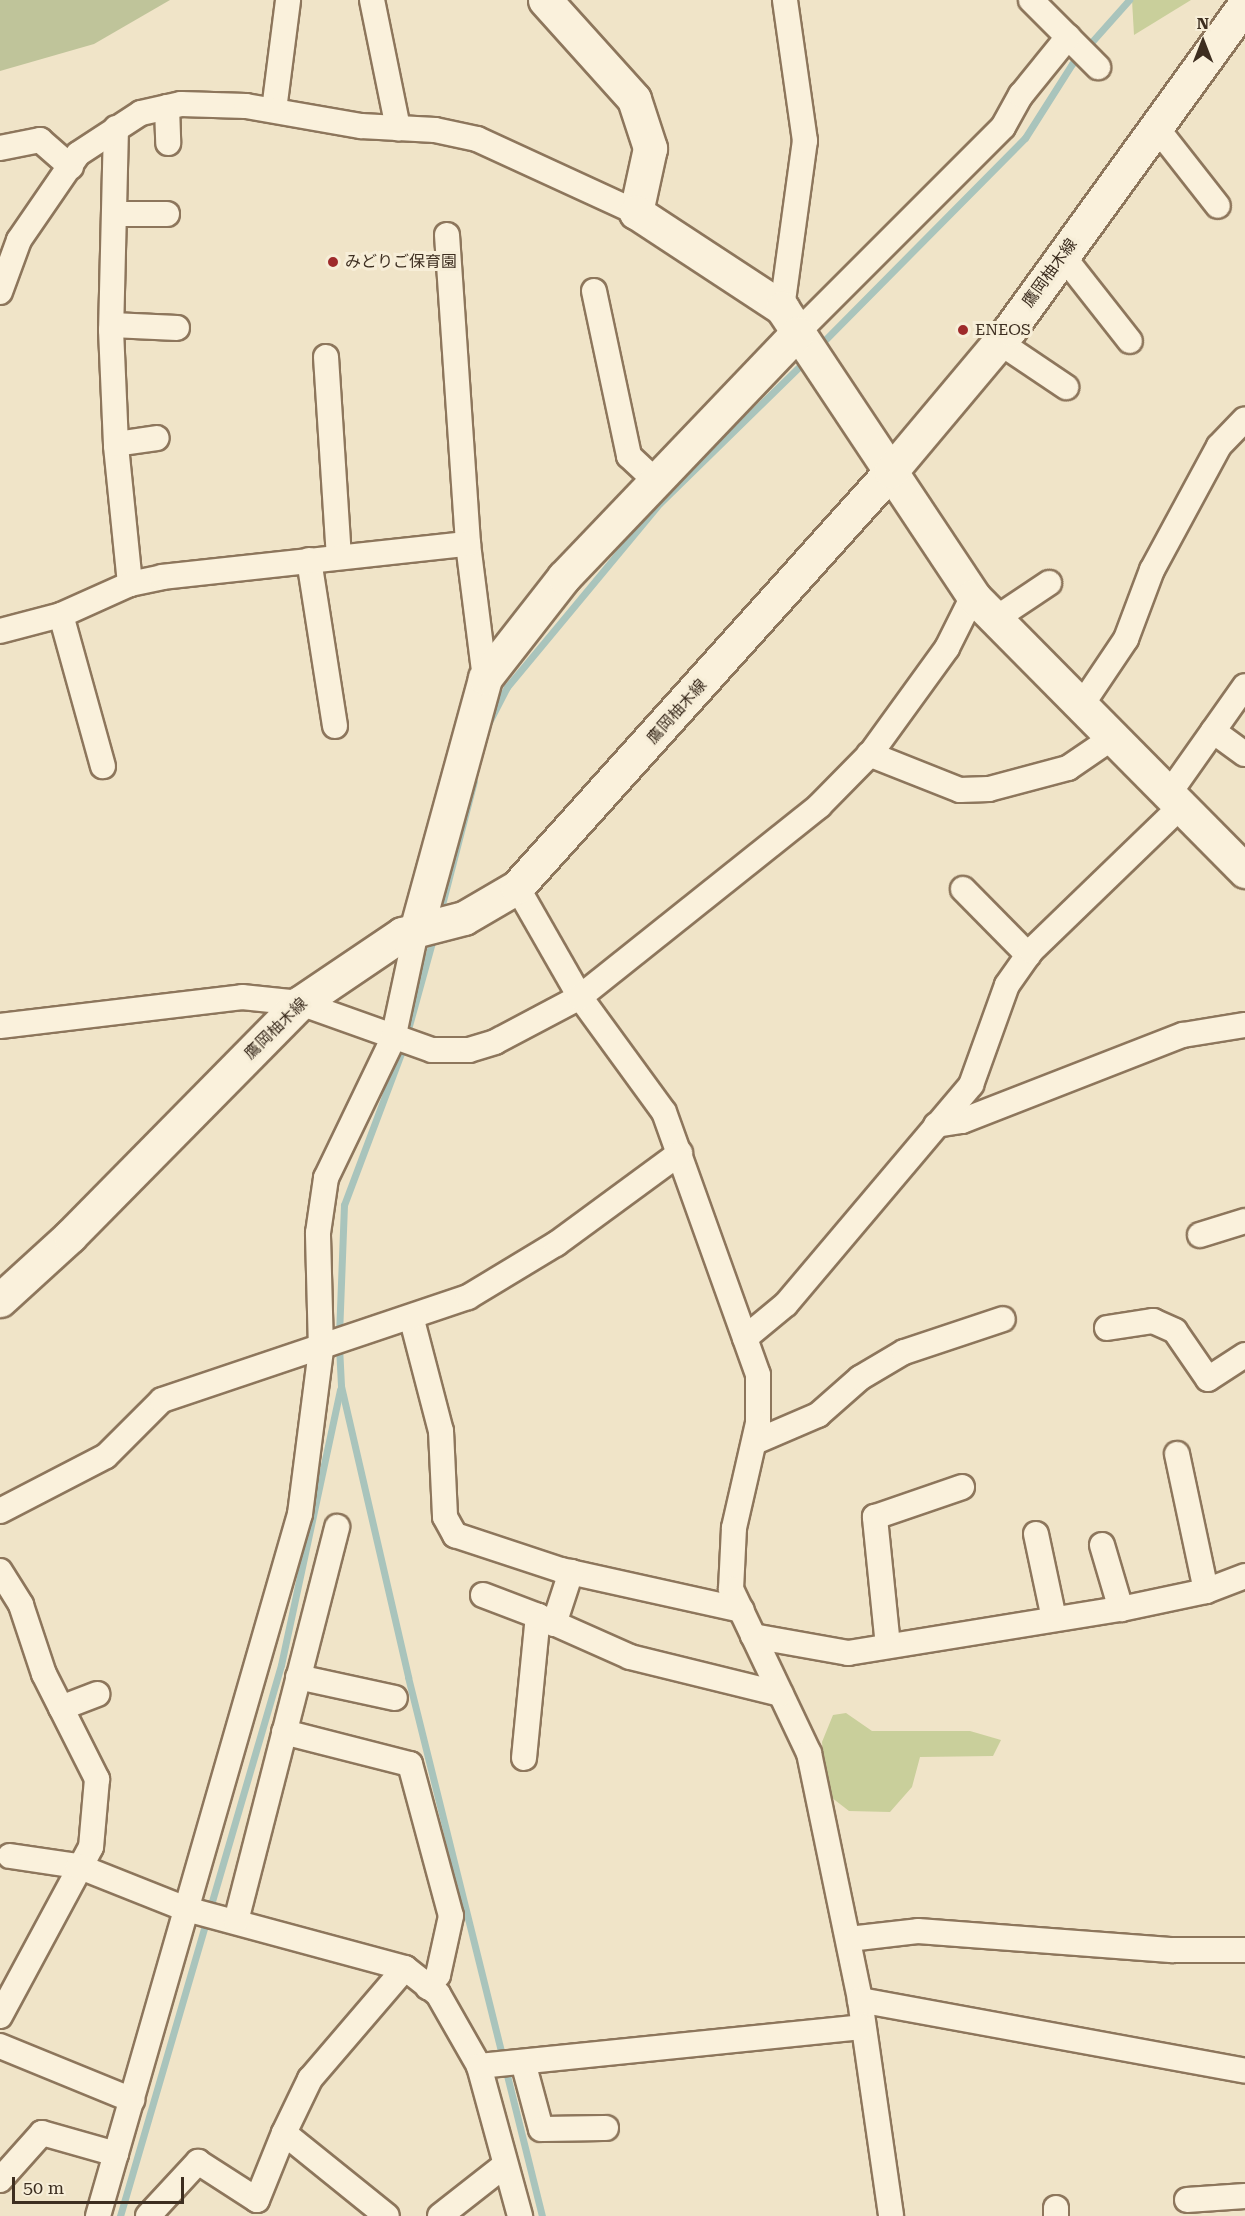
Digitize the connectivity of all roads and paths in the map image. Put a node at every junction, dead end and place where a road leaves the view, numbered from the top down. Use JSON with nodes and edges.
{"nodes":[{"id":1,"x":288,"y":0,"type":"edge"},
{"id":2,"x":372,"y":0,"type":"edge"},
{"id":3,"x":545,"y":0,"type":"edge"},
{"id":4,"x":785,"y":0,"type":"edge"},
{"id":5,"x":1031,"y":0,"type":"edge"},
{"id":6,"x":1245,"y":4,"type":"edge"},
{"id":7,"x":1068,"y":37,"type":"junction"},
{"id":8,"x":1098,"y":67,"type":"dead end"},
{"id":9,"x":167,"y":107,"type":"junction"},
{"id":10,"x":274,"y":110,"type":"junction"},
{"id":11,"x":1156,"y":127,"type":"junction"},
{"id":12,"x":117,"y":128,"type":"junction"},
{"id":13,"x":398,"y":128,"type":"junction"},
{"id":14,"x":168,"y":143,"type":"dead end"},
{"id":15,"x":0,"y":148,"type":"edge"},
{"id":16,"x":71,"y":167,"type":"junction"},
{"id":17,"x":1218,"y":206,"type":"dead end"},
{"id":18,"x":636,"y":212,"type":"junction"},
{"id":19,"x":117,"y":214,"type":"junction"},
{"id":20,"x":167,"y":214,"type":"dead end"},
{"id":21,"x":447,"y":235,"type":"dead end"},
{"id":22,"x":1063,"y":256,"type":"junction"},
{"id":23,"x":594,"y":291,"type":"dead end"},
{"id":24,"x":0,"y":292,"type":"edge"},
{"id":25,"x":112,"y":325,"type":"junction"},
{"id":26,"x":177,"y":328,"type":"dead end"},
{"id":27,"x":799,"y":337,"type":"junction"},
{"id":28,"x":1131,"y":341,"type":"dead end"},
{"id":29,"x":999,"y":342,"type":"junction"},
{"id":30,"x":326,"y":357,"type":"dead end"},
{"id":31,"x":1066,"y":387,"type":"dead end"},
{"id":32,"x":1245,"y":419,"type":"edge"},
{"id":33,"x":157,"y":438,"type":"dead end"},
{"id":34,"x":116,"y":444,"type":"junction"},
{"id":35,"x":891,"y":471,"type":"junction"},
{"id":36,"x":654,"y":479,"type":"junction"},
{"id":37,"x":468,"y":544,"type":"junction"},
{"id":38,"x":339,"y":557,"type":"junction"},
{"id":39,"x":309,"y":560,"type":"junction"},
{"id":40,"x":1049,"y":583,"type":"dead end"},
{"id":41,"x":130,"y":585,"type":"junction"},
{"id":42,"x":973,"y":596,"type":"junction"},
{"id":43,"x":61,"y":615,"type":"junction"},
{"id":44,"x":995,"y":619,"type":"junction"},
{"id":45,"x":0,"y":630,"type":"edge"},
{"id":46,"x":485,"y":678,"type":"junction"},
{"id":47,"x":1245,"y":686,"type":"edge"},
{"id":48,"x":1081,"y":706,"type":"junction"},
{"id":49,"x":335,"y":726,"type":"dead end"},
{"id":50,"x":1213,"y":731,"type":"junction"},
{"id":51,"x":1112,"y":738,"type":"junction"},
{"id":52,"x":869,"y":754,"type":"junction"},
{"id":53,"x":1245,"y":754,"type":"edge"},
{"id":54,"x":103,"y":766,"type":"dead end"},
{"id":55,"x":1174,"y":801,"type":"junction"},
{"id":56,"x":1245,"y":871,"type":"edge"},
{"id":57,"x":517,"y":887,"type":"junction"},
{"id":58,"x":963,"y":889,"type":"dead end"},
{"id":59,"x":417,"y":927,"type":"junction"},
{"id":60,"x":1028,"y":955,"type":"junction"},
{"id":61,"x":580,"y":997,"type":"junction"},
{"id":62,"x":300,"y":1003,"type":"junction"},
{"id":63,"x":1245,"y":1025,"type":"edge"},
{"id":64,"x":0,"y":1026,"type":"edge"},
{"id":65,"x":403,"y":1042,"type":"junction"},
{"id":66,"x":936,"y":1125,"type":"junction"},
{"id":67,"x":680,"y":1153,"type":"junction"},
{"id":68,"x":1243,"y":1225,"type":"edge"},
{"id":69,"x":1200,"y":1235,"type":"dead end"},
{"id":70,"x":0,"y":1300,"type":"edge"},
{"id":71,"x":1003,"y":1319,"type":"dead end"},
{"id":72,"x":412,"y":1320,"type":"junction"},
{"id":73,"x":1107,"y":1328,"type":"dead end"},
{"id":74,"x":745,"y":1338,"type":"junction"},
{"id":75,"x":321,"y":1350,"type":"junction"},
{"id":76,"x":1245,"y":1355,"type":"edge"},
{"id":77,"x":755,"y":1443,"type":"junction"},
{"id":78,"x":1177,"y":1454,"type":"dead end"},
{"id":79,"x":962,"y":1487,"type":"dead end"},
{"id":80,"x":0,"y":1512,"type":"edge"},
{"id":81,"x":337,"y":1527,"type":"dead end"},
{"id":82,"x":1036,"y":1534,"type":"dead end"},
{"id":83,"x":1102,"y":1545,"type":"dead end"},
{"id":84,"x":0,"y":1571,"type":"edge"},
{"id":85,"x":571,"y":1572,"type":"junction"},
{"id":86,"x":1245,"y":1576,"type":"edge"},
{"id":87,"x":1206,"y":1591,"type":"junction"},
{"id":88,"x":483,"y":1595,"type":"dead end"},
{"id":89,"x":1121,"y":1609,"type":"junction"},
{"id":90,"x":742,"y":1610,"type":"junction"},
{"id":91,"x":1054,"y":1619,"type":"junction"},
{"id":92,"x":546,"y":1620,"type":"junction"},
{"id":93,"x":753,"y":1636,"type":"junction"},
{"id":94,"x":888,"y":1646,"type":"junction"},
{"id":95,"x":298,"y":1677,"type":"junction"},
{"id":96,"x":97,"y":1694,"type":"dead end"},
{"id":97,"x":781,"y":1694,"type":"junction"},
{"id":98,"x":395,"y":1698,"type":"dead end"},
{"id":99,"x":61,"y":1708,"type":"junction"},
{"id":100,"x":284,"y":1732,"type":"junction"},
{"id":101,"x":524,"y":1758,"type":"dead end"},
{"id":102,"x":10,"y":1856,"type":"dead end"},
{"id":103,"x":78,"y":1866,"type":"junction"},
{"id":104,"x":192,"y":1910,"type":"junction"},
{"id":105,"x":236,"y":1921,"type":"junction"},
{"id":106,"x":849,"y":1939,"type":"junction"},
{"id":107,"x":1245,"y":1950,"type":"edge"},
{"id":108,"x":405,"y":1968,"type":"junction"},
{"id":109,"x":429,"y":1986,"type":"junction"},
{"id":110,"x":860,"y":2000,"type":"junction"},
{"id":111,"x":0,"y":2016,"type":"edge"},
{"id":112,"x":862,"y":2027,"type":"junction"},
{"id":113,"x":0,"y":2046,"type":"edge"},
{"id":114,"x":523,"y":2062,"type":"junction"},
{"id":115,"x":479,"y":2066,"type":"junction"},
{"id":116,"x":1245,"y":2071,"type":"edge"},
{"id":117,"x":132,"y":2100,"type":"junction"},
{"id":118,"x":606,"y":2128,"type":"dead end"},
{"id":119,"x":284,"y":2133,"type":"junction"},
{"id":120,"x":116,"y":2154,"type":"junction"},
{"id":121,"x":505,"y":2165,"type":"junction"},
{"id":122,"x":0,"y":2180,"type":"edge"},
{"id":123,"x":1245,"y":2196,"type":"edge"},
{"id":124,"x":1187,"y":2200,"type":"dead end"},
{"id":125,"x":156,"y":2213,"type":"edge"},
{"id":126,"x":98,"y":2216,"type":"edge"},
{"id":127,"x":387,"y":2216,"type":"edge"},
{"id":128,"x":440,"y":2216,"type":"edge"},
{"id":129,"x":520,"y":2216,"type":"edge"},
{"id":130,"x":891,"y":2216,"type":"edge"}],
"edges":[{"from":1,"to":10,"type":"street"},
{"from":2,"to":13,"type":"street"},
{"from":3,"to":18,"type":"main road"},
{"from":4,"to":27,"type":"street"},
{"from":5,"to":7,"type":"street"},
{"from":6,"to":11,"type":"main road","name":"鷹岡柚木線"},
{"from":7,"to":8,"type":"street"},
{"from":7,"to":27,"type":"street"},
{"from":9,"to":10,"type":"street"},
{"from":9,"to":12,"type":"street"},
{"from":9,"to":14,"type":"street"},
{"from":10,"to":13,"type":"street"},
{"from":11,"to":17,"type":"street"},
{"from":11,"to":22,"type":"main road","name":"鷹岡柚木線"},
{"from":12,"to":16,"type":"street"},
{"from":12,"to":19,"type":"street"},
{"from":13,"to":18,"type":"street"},
{"from":15,"to":16,"type":"street"},
{"from":16,"to":24,"type":"street"},
{"from":18,"to":27,"type":"main road"},
{"from":19,"to":20,"type":"street"},
{"from":19,"to":25,"type":"street"},
{"from":21,"to":37,"type":"street"},
{"from":22,"to":28,"type":"street"},
{"from":22,"to":29,"type":"main road","name":"鷹岡柚木線"},
{"from":23,"to":36,"type":"street"},
{"from":25,"to":26,"type":"street"},
{"from":25,"to":34,"type":"street"},
{"from":27,"to":35,"type":"main road"},
{"from":27,"to":36,"type":"main road"},
{"from":29,"to":31,"type":"street"},
{"from":29,"to":35,"type":"main road","name":"鷹岡柚木線"},
{"from":30,"to":38,"type":"street"},
{"from":32,"to":48,"type":"street"},
{"from":33,"to":34,"type":"street"},
{"from":34,"to":41,"type":"street"},
{"from":35,"to":42,"type":"main road"},
{"from":35,"to":57,"type":"main road","name":"鷹岡柚木線"},
{"from":36,"to":46,"type":"main road"},
{"from":37,"to":38,"type":"street"},
{"from":37,"to":46,"type":"street"},
{"from":38,"to":39,"type":"street"},
{"from":39,"to":41,"type":"street"},
{"from":39,"to":49,"type":"street"},
{"from":40,"to":44,"type":"street"},
{"from":41,"to":43,"type":"street"},
{"from":42,"to":44,"type":"main road"},
{"from":42,"to":52,"type":"street"},
{"from":43,"to":45,"type":"street"},
{"from":43,"to":54,"type":"street"},
{"from":44,"to":48,"type":"main road"},
{"from":46,"to":59,"type":"main road"},
{"from":47,"to":50,"type":"street"},
{"from":48,"to":51,"type":"main road"},
{"from":50,"to":53,"type":"street"},
{"from":50,"to":55,"type":"street"},
{"from":51,"to":52,"type":"street"},
{"from":51,"to":55,"type":"main road"},
{"from":52,"to":61,"type":"street"},
{"from":55,"to":56,"type":"main road"},
{"from":55,"to":60,"type":"street"},
{"from":57,"to":59,"type":"main road","name":"鷹岡柚木線"},
{"from":57,"to":61,"type":"street"},
{"from":58,"to":60,"type":"street"},
{"from":59,"to":62,"type":"main road","name":"鷹岡柚木線"},
{"from":59,"to":65,"type":"street"},
{"from":60,"to":66,"type":"street"},
{"from":61,"to":65,"type":"street"},
{"from":61,"to":67,"type":"street"},
{"from":62,"to":64,"type":"street"},
{"from":62,"to":65,"type":"street"},
{"from":62,"to":70,"type":"main road","name":"鷹岡柚木線"},
{"from":63,"to":66,"type":"street"},
{"from":65,"to":75,"type":"street"},
{"from":66,"to":74,"type":"street"},
{"from":67,"to":72,"type":"street"},
{"from":67,"to":74,"type":"street"},
{"from":68,"to":69,"type":"street"},
{"from":71,"to":77,"type":"street"},
{"from":72,"to":75,"type":"street"},
{"from":72,"to":85,"type":"street"},
{"from":73,"to":76,"type":"street"},
{"from":74,"to":77,"type":"street"},
{"from":75,"to":80,"type":"street"},
{"from":75,"to":104,"type":"street"},
{"from":77,"to":90,"type":"street"},
{"from":78,"to":87,"type":"street"},
{"from":79,"to":94,"type":"street"},
{"from":81,"to":95,"type":"street"},
{"from":82,"to":91,"type":"street"},
{"from":83,"to":89,"type":"street"},
{"from":84,"to":99,"type":"street"},
{"from":85,"to":90,"type":"street"},
{"from":85,"to":92,"type":"street"},
{"from":86,"to":87,"type":"street"},
{"from":87,"to":89,"type":"street"},
{"from":88,"to":92,"type":"street"},
{"from":89,"to":91,"type":"street"},
{"from":90,"to":93,"type":"street"},
{"from":91,"to":94,"type":"street"},
{"from":92,"to":97,"type":"street"},
{"from":92,"to":101,"type":"street"},
{"from":93,"to":94,"type":"street"},
{"from":93,"to":97,"type":"street"},
{"from":95,"to":98,"type":"street"},
{"from":95,"to":100,"type":"street"},
{"from":96,"to":99,"type":"street"},
{"from":97,"to":106,"type":"street"},
{"from":99,"to":103,"type":"street"},
{"from":100,"to":105,"type":"street"},
{"from":100,"to":109,"type":"street"},
{"from":102,"to":103,"type":"street"},
{"from":103,"to":104,"type":"street"},
{"from":103,"to":111,"type":"street"},
{"from":104,"to":105,"type":"street"},
{"from":104,"to":117,"type":"street"},
{"from":105,"to":108,"type":"street"},
{"from":106,"to":107,"type":"street"},
{"from":106,"to":110,"type":"street"},
{"from":108,"to":109,"type":"street"},
{"from":108,"to":119,"type":"street"},
{"from":109,"to":115,"type":"street"},
{"from":110,"to":112,"type":"street"},
{"from":110,"to":116,"type":"street"},
{"from":112,"to":114,"type":"street"},
{"from":112,"to":130,"type":"street"},
{"from":113,"to":117,"type":"street"},
{"from":114,"to":115,"type":"street"},
{"from":114,"to":118,"type":"street"},
{"from":115,"to":121,"type":"street"},
{"from":117,"to":120,"type":"street"},
{"from":119,"to":125,"type":"street"},
{"from":119,"to":127,"type":"street"},
{"from":120,"to":122,"type":"street"},
{"from":120,"to":126,"type":"street"},
{"from":121,"to":128,"type":"street"},
{"from":121,"to":129,"type":"street"},
{"from":123,"to":124,"type":"street"}]}
